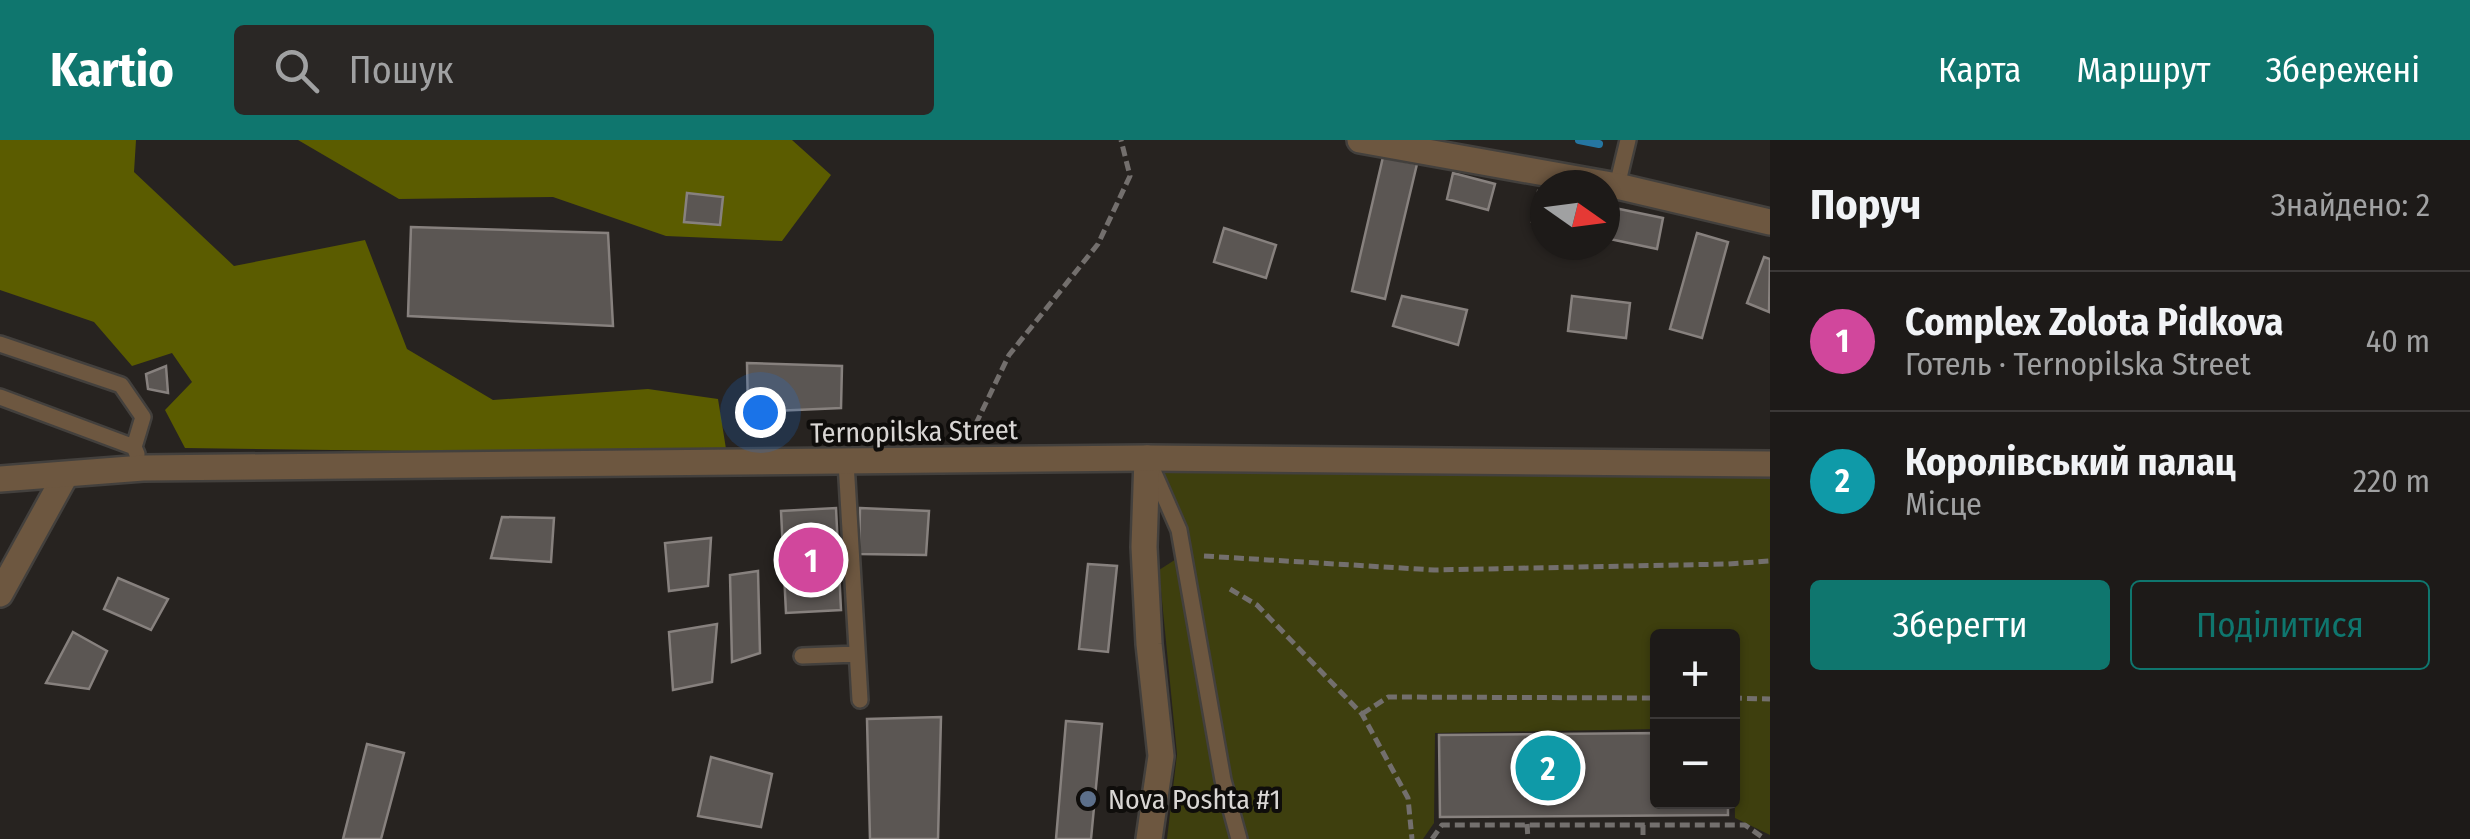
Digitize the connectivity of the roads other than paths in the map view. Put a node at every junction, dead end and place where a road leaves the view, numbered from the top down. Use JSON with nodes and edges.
{"nodes":[{"id":1,"x":1360,"y":140,"type":"edge"},
{"id":2,"x":1628,"y":140,"type":"edge"},
{"id":3,"x":1530,"y":170,"type":"edge"},
{"id":4,"x":1620,"y":173,"type":"edge"},
{"id":5,"x":1620,"y":187,"type":"edge"},
{"id":6,"x":1770,"y":222,"type":"edge"},
{"id":7,"x":0,"y":344,"type":"edge"},
{"id":8,"x":0,"y":398,"type":"edge"},
{"id":9,"x":139,"y":458,"type":"junction"},
{"id":10,"x":1148,"y":458,"type":"junction"},
{"id":11,"x":846,"y":462,"type":"junction"},
{"id":12,"x":1770,"y":464,"type":"edge"},
{"id":13,"x":65,"y":476,"type":"junction"},
{"id":14,"x":0,"y":480,"type":"edge"},
{"id":15,"x":0,"y":594,"type":"edge"},
{"id":16,"x":857,"y":654,"type":"junction"},
{"id":17,"x":802,"y":656,"type":"dead end"},
{"id":18,"x":860,"y":700,"type":"dead end"},
{"id":19,"x":1149,"y":839,"type":"edge"},
{"id":20,"x":1239,"y":839,"type":"edge"}],
"edges":[{"from":1,"to":3,"type":"street"},
{"from":2,"to":4,"type":"lane"},
{"from":5,"to":6,"type":"street"},
{"from":7,"to":9,"type":"lane"},
{"from":8,"to":9,"type":"lane"},
{"from":9,"to":11,"type":"street","name":"Ternopilska Street"},
{"from":9,"to":13,"type":"street","name":"Ternopilska Street"},
{"from":10,"to":11,"type":"street","name":"Ternopilska Street"},
{"from":10,"to":12,"type":"street","name":"Ternopilska Street"},
{"from":10,"to":19,"type":"street"},
{"from":10,"to":20,"type":"lane"},
{"from":11,"to":16,"type":"lane"},
{"from":13,"to":14,"type":"street","name":"Ternopilska Street"},
{"from":13,"to":15,"type":"street"},
{"from":16,"to":17,"type":"lane"},
{"from":16,"to":18,"type":"lane"}]}
